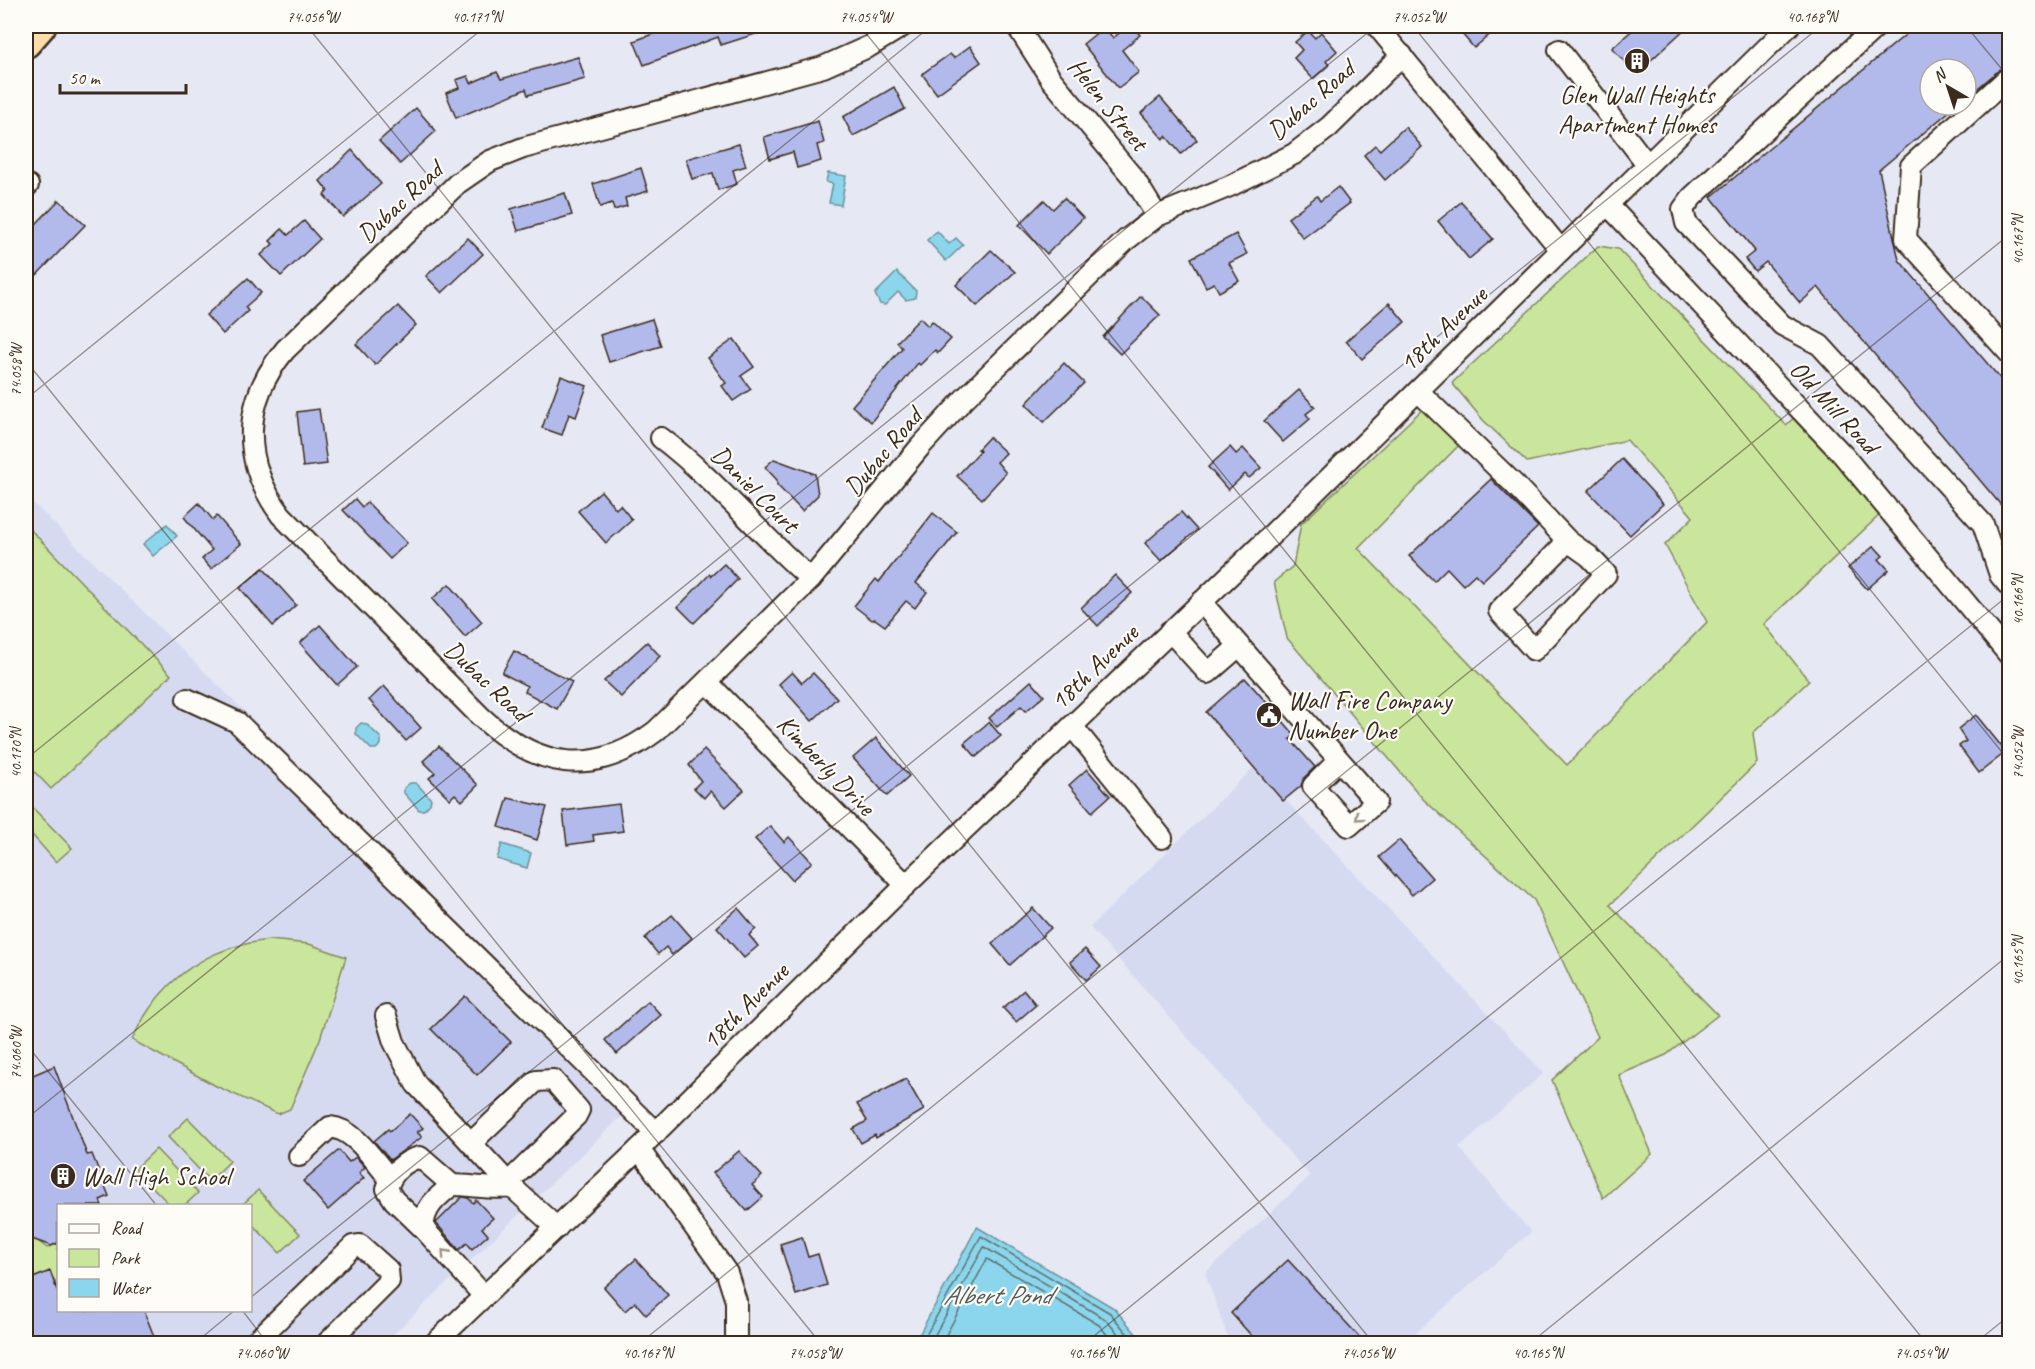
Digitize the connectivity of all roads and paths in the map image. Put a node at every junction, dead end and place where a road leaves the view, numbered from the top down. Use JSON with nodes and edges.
{"nodes":[{"id":1,"x":40,"y":26,"type":"edge"},
{"id":2,"x":903,"y":26,"type":"edge"},
{"id":3,"x":1017,"y":26,"type":"edge"},
{"id":4,"x":1377,"y":26,"type":"edge"},
{"id":5,"x":1789,"y":26,"type":"edge"},
{"id":6,"x":1877,"y":26,"type":"edge"},
{"id":7,"x":26,"y":43,"type":"edge"},
{"id":8,"x":1559,"y":50,"type":"dead end"},
{"id":9,"x":1402,"y":55,"type":"junction"},
{"id":10,"x":2010,"y":76,"type":"edge"},
{"id":11,"x":1647,"y":164,"type":"junction"},
{"id":12,"x":1608,"y":205,"type":"junction"},
{"id":13,"x":1157,"y":216,"type":"junction"},
{"id":14,"x":1562,"y":250,"type":"junction"},
{"id":15,"x":2010,"y":354,"type":"edge"},
{"id":16,"x":1418,"y":391,"type":"junction"},
{"id":17,"x":661,"y":438,"type":"dead end"},
{"id":18,"x":1568,"y":541,"type":"junction"},
{"id":19,"x":811,"y":579,"type":"junction"},
{"id":20,"x":2010,"y":587,"type":"edge"},
{"id":21,"x":1201,"y":602,"type":"junction"},
{"id":22,"x":1170,"y":631,"type":"junction"},
{"id":23,"x":1239,"y":646,"type":"junction"},
{"id":24,"x":2010,"y":656,"type":"edge"},
{"id":25,"x":707,"y":682,"type":"junction"},
{"id":26,"x":186,"y":699,"type":"dead end"},
{"id":27,"x":1072,"y":726,"type":"junction"},
{"id":28,"x":1339,"y":760,"type":"dead end"},
{"id":29,"x":1162,"y":838,"type":"dead end"},
{"id":30,"x":906,"y":885,"type":"junction"},
{"id":31,"x":386,"y":1016,"type":"dead end"},
{"id":32,"x":656,"y":1133,"type":"junction"},
{"id":33,"x":471,"y":1143,"type":"junction"},
{"id":34,"x":639,"y":1149,"type":"junction"},
{"id":35,"x":299,"y":1156,"type":"dead end"},
{"id":36,"x":390,"y":1179,"type":"junction"},
{"id":37,"x":452,"y":1185,"type":"junction"},
{"id":38,"x":510,"y":1185,"type":"junction"},
{"id":39,"x":556,"y":1228,"type":"junction"},
{"id":40,"x":424,"y":1229,"type":"junction"},
{"id":41,"x":484,"y":1296,"type":"junction"},
{"id":42,"x":253,"y":1344,"type":"edge"},
{"id":43,"x":326,"y":1344,"type":"edge"},
{"id":44,"x":434,"y":1344,"type":"edge"},
{"id":45,"x":736,"y":1344,"type":"edge"}],
"edges":[{"from":1,"to":7,"type":"highway"},
{"from":2,"to":25,"type":"street","name":"Dubac Road"},
{"from":3,"to":13,"type":"street","name":"Helen Street"},
{"from":4,"to":9,"type":"street"},
{"from":5,"to":11,"type":"street","name":"18th Avenue"},
{"from":6,"to":20,"type":"street"},
{"from":8,"to":11,"type":"street"},
{"from":9,"to":13,"type":"street","name":"Dubac Road"},
{"from":9,"to":14,"type":"street"},
{"from":10,"to":15,"type":"street"},
{"from":11,"to":12,"type":"street","name":"18th Avenue"},
{"from":12,"to":14,"type":"street","name":"18th Avenue"},
{"from":12,"to":24,"type":"street","name":"Old Mill Road"},
{"from":13,"to":19,"type":"street","name":"Dubac Road"},
{"from":14,"to":16,"type":"street","name":"18th Avenue"},
{"from":16,"to":18,"type":"street"},
{"from":16,"to":21,"type":"street","name":"18th Avenue"},
{"from":17,"to":19,"type":"street","name":"Daniel Court"},
{"from":18,"to":18,"type":"street"},
{"from":19,"to":25,"type":"street","name":"Dubac Road"},
{"from":21,"to":22,"type":"street","name":"18th Avenue"},
{"from":21,"to":23,"type":"street"},
{"from":22,"to":23,"type":"street"},
{"from":22,"to":27,"type":"street","name":"18th Avenue"},
{"from":23,"to":28,"type":"street"},
{"from":25,"to":30,"type":"street","name":"Kimberly Drive"},
{"from":26,"to":32,"type":"street"},
{"from":27,"to":29,"type":"street"},
{"from":27,"to":30,"type":"street","name":"18th Avenue"},
{"from":30,"to":32,"type":"street","name":"18th Avenue"},
{"from":31,"to":33,"type":"street"},
{"from":32,"to":34,"type":"street","name":"18th Avenue"},
{"from":33,"to":38,"type":"street"},
{"from":33,"to":38,"type":"street"},
{"from":34,"to":39,"type":"street","name":"18th Avenue"},
{"from":34,"to":45,"type":"street"},
{"from":35,"to":36,"type":"street"},
{"from":36,"to":37,"type":"street"},
{"from":36,"to":40,"type":"street"},
{"from":37,"to":38,"type":"street"},
{"from":37,"to":40,"type":"street"},
{"from":38,"to":39,"type":"street"},
{"from":39,"to":41,"type":"street","name":"18th Avenue"},
{"from":41,"to":40,"type":"street","one_way":true},
{"from":41,"to":44,"type":"street","name":"18th Avenue"},
{"from":42,"to":43,"type":"street"}]}
